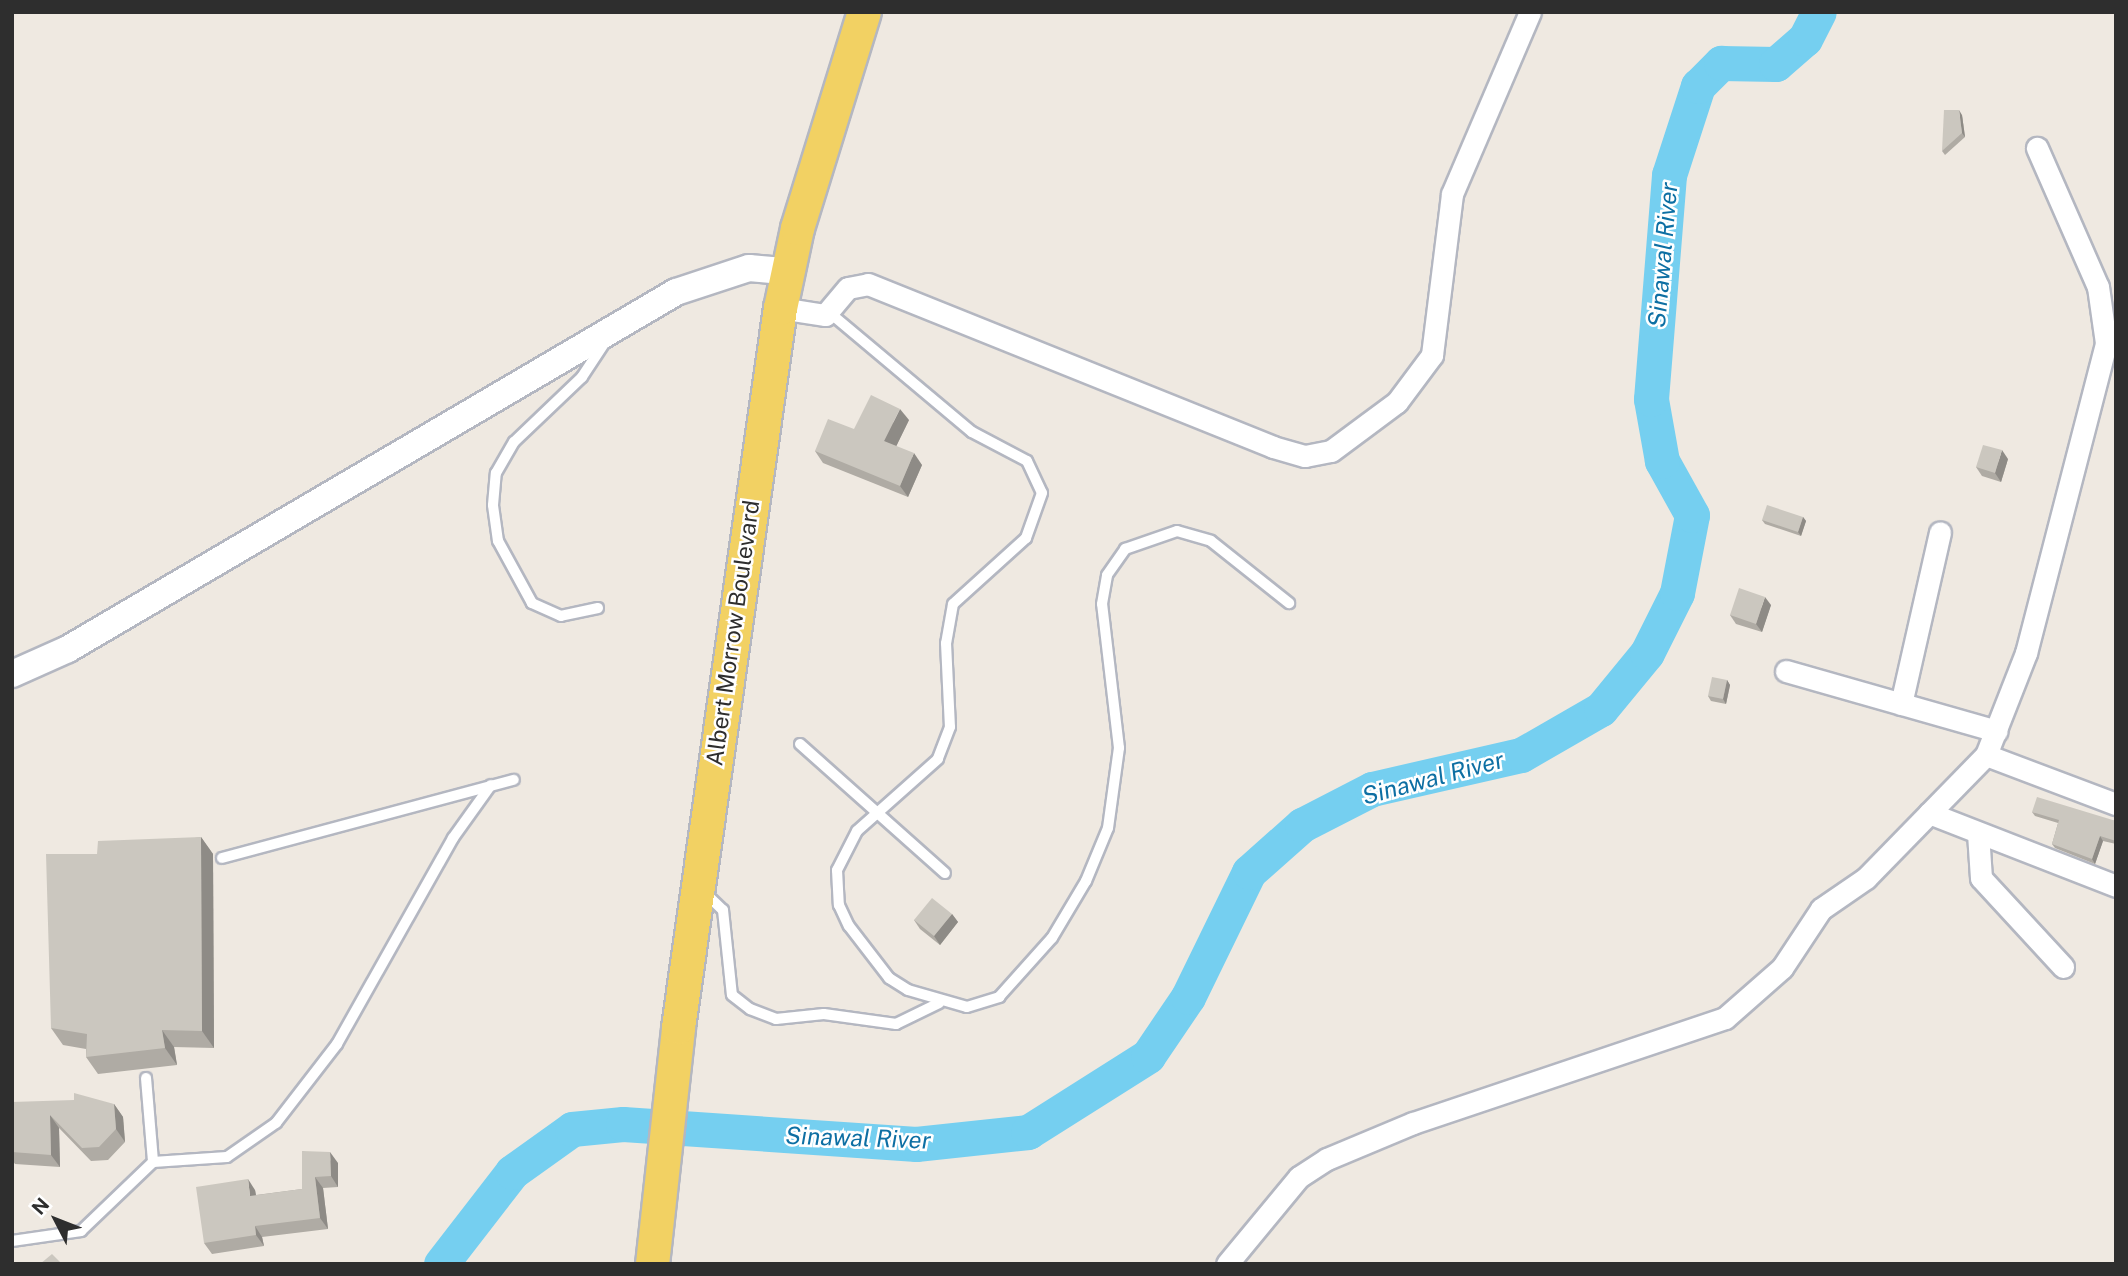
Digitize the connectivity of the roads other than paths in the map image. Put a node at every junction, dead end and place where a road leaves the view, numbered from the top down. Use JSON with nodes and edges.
{"nodes":[{"id":1,"x":864,"y":12,"type":"edge"},
{"id":2,"x":1530,"y":12,"type":"edge"},
{"id":3,"x":2038,"y":148,"type":"dead end"},
{"id":4,"x":786,"y":271,"type":"junction"},
{"id":5,"x":780,"y":308,"type":"junction"},
{"id":6,"x":831,"y":313,"type":"junction"},
{"id":7,"x":610,"y":329,"type":"junction"},
{"id":8,"x":1940,"y":532,"type":"dead end"},
{"id":9,"x":1289,"y":603,"type":"dead end"},
{"id":10,"x":598,"y":608,"type":"dead end"},
{"id":11,"x":1786,"y":671,"type":"dead end"},
{"id":12,"x":12,"y":674,"type":"edge"},
{"id":13,"x":1901,"y":704,"type":"junction"},
{"id":14,"x":1997,"y":730,"type":"junction"},
{"id":15,"x":800,"y":744,"type":"dead end"},
{"id":16,"x":1986,"y":755,"type":"junction"},
{"id":17,"x":514,"y":780,"type":"dead end"},
{"id":18,"x":491,"y":785,"type":"junction"},
{"id":19,"x":2116,"y":804,"type":"edge"},
{"id":20,"x":883,"y":813,"type":"junction"},
{"id":21,"x":1929,"y":813,"type":"junction"},
{"id":22,"x":1978,"y":833,"type":"junction"},
{"id":23,"x":222,"y":858,"type":"dead end"},
{"id":24,"x":945,"y":873,"type":"dead end"},
{"id":25,"x":2116,"y":886,"type":"edge"},
{"id":26,"x":698,"y":887,"type":"junction"},
{"id":27,"x":2063,"y":967,"type":"dead end"},
{"id":28,"x":939,"y":1003,"type":"junction"},
{"id":29,"x":146,"y":1079,"type":"dead end"},
{"id":30,"x":153,"y":1162,"type":"junction"},
{"id":31,"x":12,"y":1241,"type":"edge"},
{"id":32,"x":652,"y":1264,"type":"edge"},
{"id":33,"x":1227,"y":1264,"type":"edge"}],
"edges":[{"from":1,"to":4,"type":"main road","name":"Albert Morrow Boulevard"},
{"from":2,"to":6,"type":"street"},
{"from":3,"to":14,"type":"street"},
{"from":4,"to":5,"type":"main road","name":"Albert Morrow Boulevard"},
{"from":4,"to":7,"type":"street"},
{"from":5,"to":6,"type":"street"},
{"from":5,"to":26,"type":"main road","name":"Albert Morrow Boulevard"},
{"from":6,"to":20,"type":"lane"},
{"from":7,"to":10,"type":"lane"},
{"from":7,"to":12,"type":"street"},
{"from":8,"to":13,"type":"street"},
{"from":9,"to":28,"type":"lane"},
{"from":11,"to":13,"type":"street"},
{"from":13,"to":14,"type":"street"},
{"from":14,"to":16,"type":"street"},
{"from":15,"to":20,"type":"lane"},
{"from":16,"to":19,"type":"street"},
{"from":16,"to":21,"type":"street"},
{"from":17,"to":18,"type":"lane"},
{"from":18,"to":23,"type":"lane"},
{"from":18,"to":30,"type":"lane"},
{"from":20,"to":24,"type":"lane"},
{"from":20,"to":28,"type":"lane"},
{"from":21,"to":22,"type":"street"},
{"from":21,"to":33,"type":"street"},
{"from":22,"to":25,"type":"street"},
{"from":22,"to":27,"type":"street"},
{"from":26,"to":28,"type":"lane"},
{"from":26,"to":32,"type":"main road","name":"Albert Morrow Boulevard"},
{"from":29,"to":30,"type":"lane"},
{"from":30,"to":31,"type":"lane"}]}
